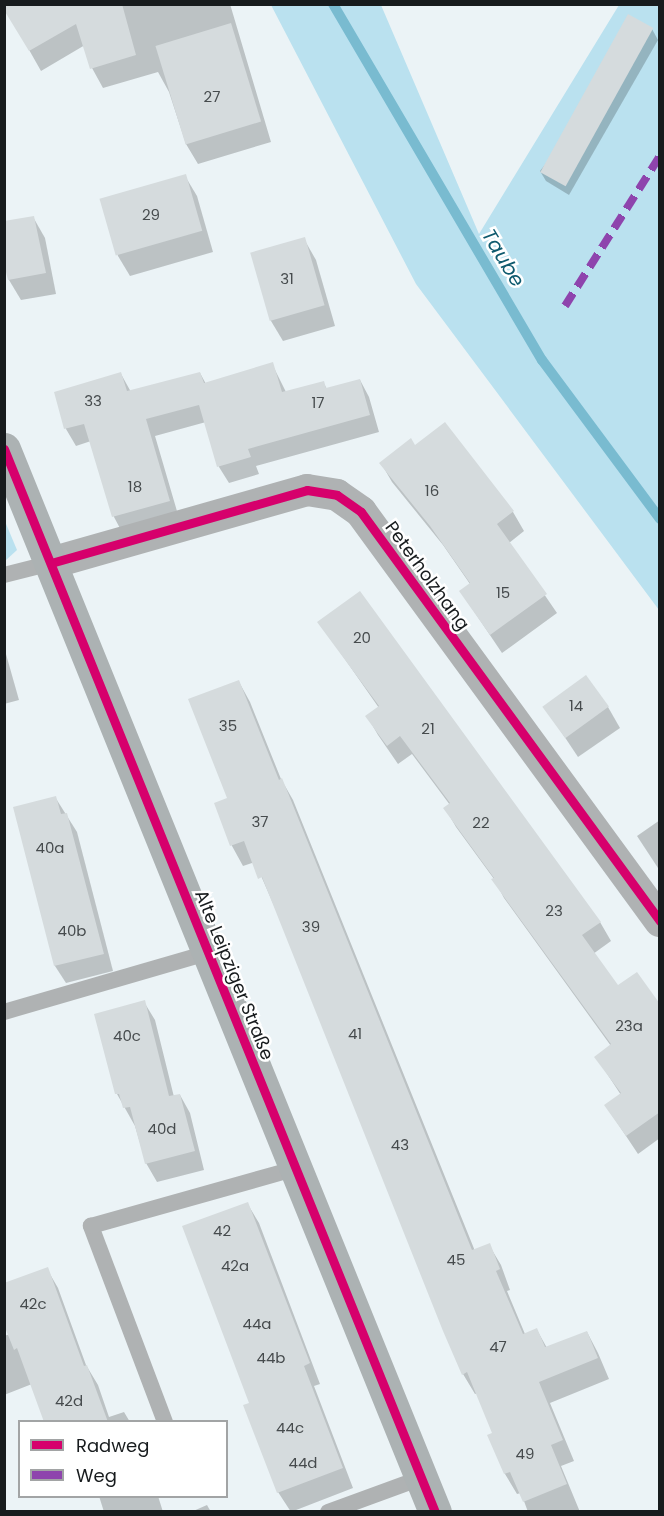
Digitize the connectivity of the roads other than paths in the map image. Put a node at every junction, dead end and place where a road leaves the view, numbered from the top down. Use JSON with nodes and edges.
{"nodes":[{"id":1,"x":4,"y":449,"type":"edge"},
{"id":2,"x":51,"y":563,"type":"junction"},
{"id":3,"x":4,"y":575,"type":"edge"},
{"id":4,"x":660,"y":921,"type":"edge"},
{"id":5,"x":207,"y":953,"type":"junction"},
{"id":6,"x":4,"y":1012,"type":"edge"},
{"id":7,"x":294,"y":1169,"type":"junction"},
{"id":8,"x":164,"y":1420,"type":"edge"},
{"id":9,"x":421,"y":1478,"type":"junction"},
{"id":10,"x":328,"y":1512,"type":"edge"},
{"id":11,"x":435,"y":1512,"type":"edge"}],
"edges":[{"from":1,"to":2,"type":"street","name":"Alte Leipziger Straße"},
{"from":2,"to":3,"type":"lane"},
{"from":2,"to":4,"type":"street","name":"Peterholzhang"},
{"from":2,"to":5,"type":"street","name":"Alte Leipziger Straße"},
{"from":5,"to":6,"type":"lane"},
{"from":5,"to":7,"type":"street","name":"Alte Leipziger Straße"},
{"from":7,"to":8,"type":"lane"},
{"from":7,"to":9,"type":"street","name":"Alte Leipziger Straße"},
{"from":9,"to":10,"type":"lane"},
{"from":9,"to":11,"type":"street","name":"Alte Leipziger Straße"}]}
